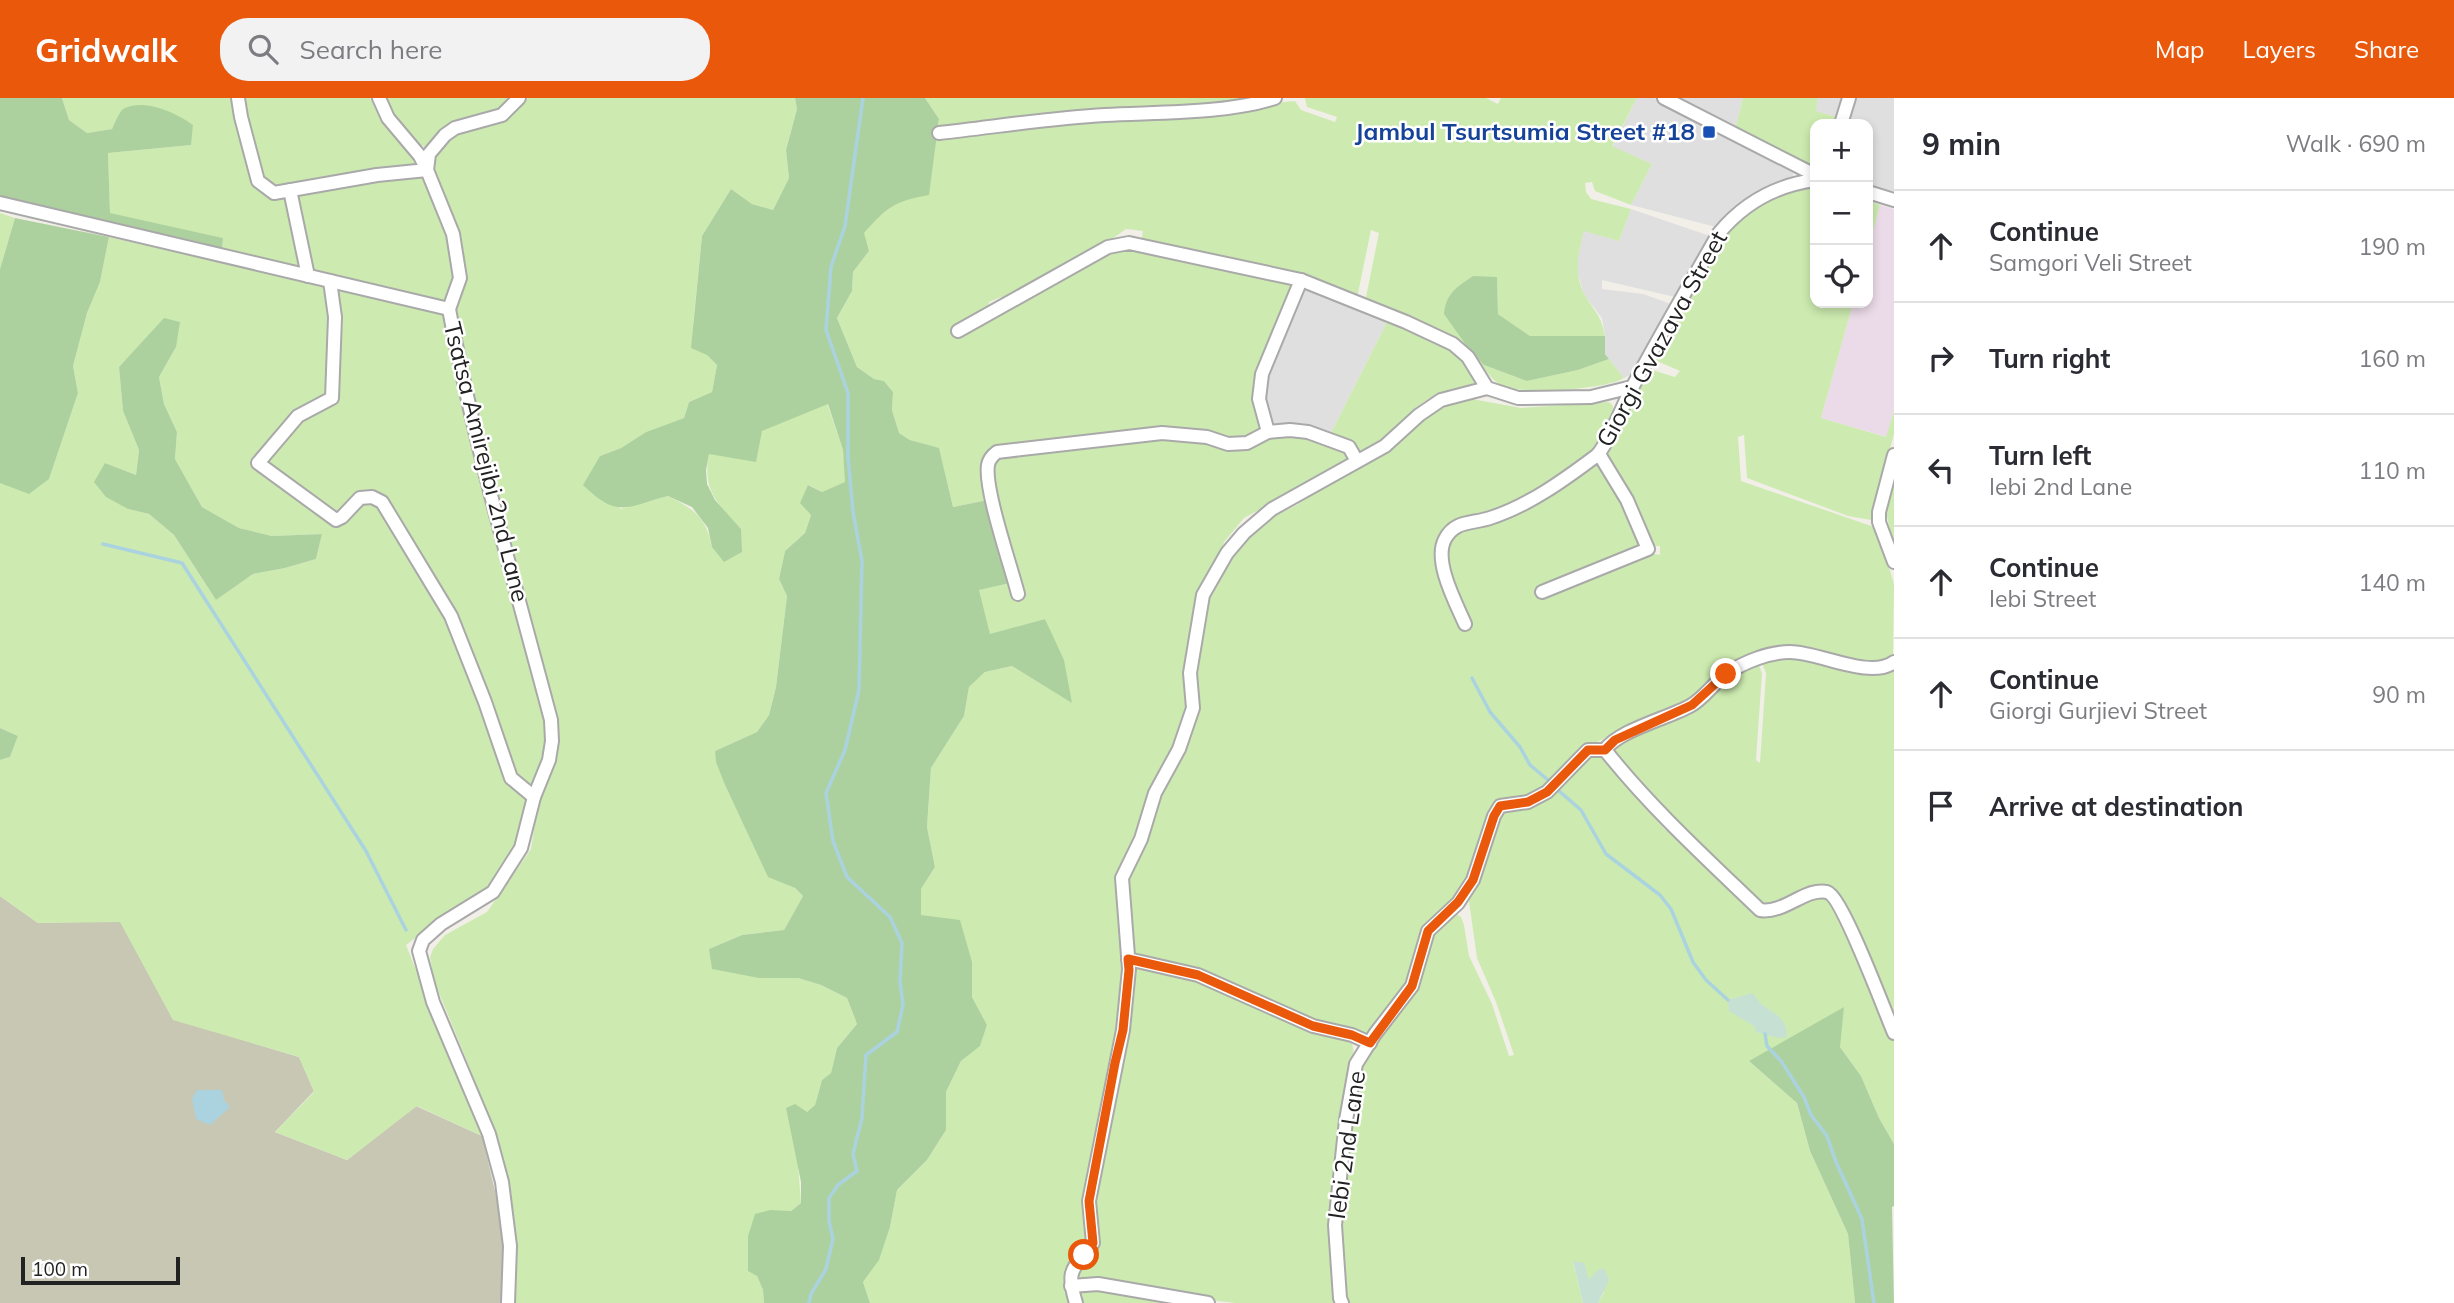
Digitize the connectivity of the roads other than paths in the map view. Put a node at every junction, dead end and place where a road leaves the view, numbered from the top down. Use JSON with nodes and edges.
{"nodes":[{"id":1,"x":238,"y":98,"type":"edge"},
{"id":2,"x":379,"y":98,"type":"edge"},
{"id":3,"x":519,"y":98,"type":"edge"},
{"id":4,"x":1275,"y":98,"type":"edge"},
{"id":5,"x":1664,"y":98,"type":"edge"},
{"id":6,"x":1849,"y":98,"type":"edge"},
{"id":7,"x":1843,"y":119,"type":"edge"},
{"id":8,"x":939,"y":133,"type":"dead end"},
{"id":9,"x":427,"y":170,"type":"junction"},
{"id":10,"x":1810,"y":175,"type":"edge"},
{"id":11,"x":1810,"y":179,"type":"edge"},
{"id":12,"x":290,"y":190,"type":"junction"},
{"id":13,"x":1873,"y":194,"type":"edge"},
{"id":14,"x":1894,"y":200,"type":"edge"},
{"id":15,"x":0,"y":203,"type":"edge"},
{"id":16,"x":308,"y":276,"type":"junction"},
{"id":17,"x":1301,"y":280,"type":"junction"},
{"id":18,"x":330,"y":281,"type":"junction"},
{"id":19,"x":449,"y":309,"type":"junction"},
{"id":20,"x":958,"y":331,"type":"dead end"},
{"id":21,"x":1632,"y":387,"type":"junction"},
{"id":22,"x":1487,"y":388,"type":"junction"},
{"id":23,"x":1268,"y":432,"type":"junction"},
{"id":24,"x":1599,"y":454,"type":"junction"},
{"id":25,"x":1894,"y":455,"type":"edge"},
{"id":26,"x":1357,"y":461,"type":"junction"},
{"id":27,"x":1894,"y":562,"type":"edge"},
{"id":28,"x":1542,"y":592,"type":"dead end"},
{"id":29,"x":1018,"y":594,"type":"dead end"},
{"id":30,"x":1465,"y":624,"type":"dead end"},
{"id":31,"x":1894,"y":662,"type":"edge"},
{"id":32,"x":1605,"y":750,"type":"junction"},
{"id":33,"x":534,"y":797,"type":"junction"},
{"id":34,"x":1128,"y":959,"type":"junction"},
{"id":35,"x":1894,"y":1033,"type":"edge"},
{"id":36,"x":1370,"y":1043,"type":"junction"},
{"id":37,"x":1071,"y":1286,"type":"junction"},
{"id":38,"x":508,"y":1303,"type":"edge"},
{"id":39,"x":1076,"y":1303,"type":"edge"},
{"id":40,"x":1208,"y":1303,"type":"edge"},
{"id":41,"x":1342,"y":1303,"type":"edge"}],
"edges":[{"from":1,"to":12,"type":"street"},
{"from":2,"to":9,"type":"street"},
{"from":3,"to":9,"type":"street"},
{"from":4,"to":8,"type":"street"},
{"from":5,"to":10,"type":"street"},
{"from":6,"to":7,"type":"street"},
{"from":9,"to":12,"type":"street"},
{"from":9,"to":19,"type":"street"},
{"from":11,"to":21,"type":"street","name":"Giorgi Gvazava Street"},
{"from":12,"to":16,"type":"street"},
{"from":13,"to":14,"type":"street"},
{"from":15,"to":16,"type":"street","name":"Tsatsa Amirejibi 2nd Lane"},
{"from":16,"to":18,"type":"street","name":"Tsatsa Amirejibi 2nd Lane"},
{"from":17,"to":20,"type":"street"},
{"from":17,"to":22,"type":"street"},
{"from":17,"to":23,"type":"street"},
{"from":18,"to":19,"type":"street","name":"Tsatsa Amirejibi 2nd Lane"},
{"from":18,"to":33,"type":"street"},
{"from":19,"to":33,"type":"street","name":"Tsatsa Amirejibi 2nd Lane"},
{"from":21,"to":22,"type":"street"},
{"from":21,"to":24,"type":"street","name":"Giorgi Gvazava Street"},
{"from":22,"to":26,"type":"street"},
{"from":23,"to":26,"type":"street"},
{"from":23,"to":29,"type":"street"},
{"from":24,"to":28,"type":"street"},
{"from":24,"to":30,"type":"street","name":"Giorgi Gvazava Street"},
{"from":25,"to":27,"type":"street"},
{"from":26,"to":34,"type":"street"},
{"from":31,"to":32,"type":"street"},
{"from":32,"to":35,"type":"street"},
{"from":32,"to":36,"type":"street","name":"Iebi 2nd Lane"},
{"from":33,"to":38,"type":"street","name":"Tsatsa Amirejibi 2nd Lane"},
{"from":34,"to":36,"type":"street"},
{"from":34,"to":37,"type":"street"},
{"from":36,"to":41,"type":"street","name":"Iebi 2nd Lane"},
{"from":37,"to":39,"type":"street"},
{"from":37,"to":40,"type":"street"}]}
